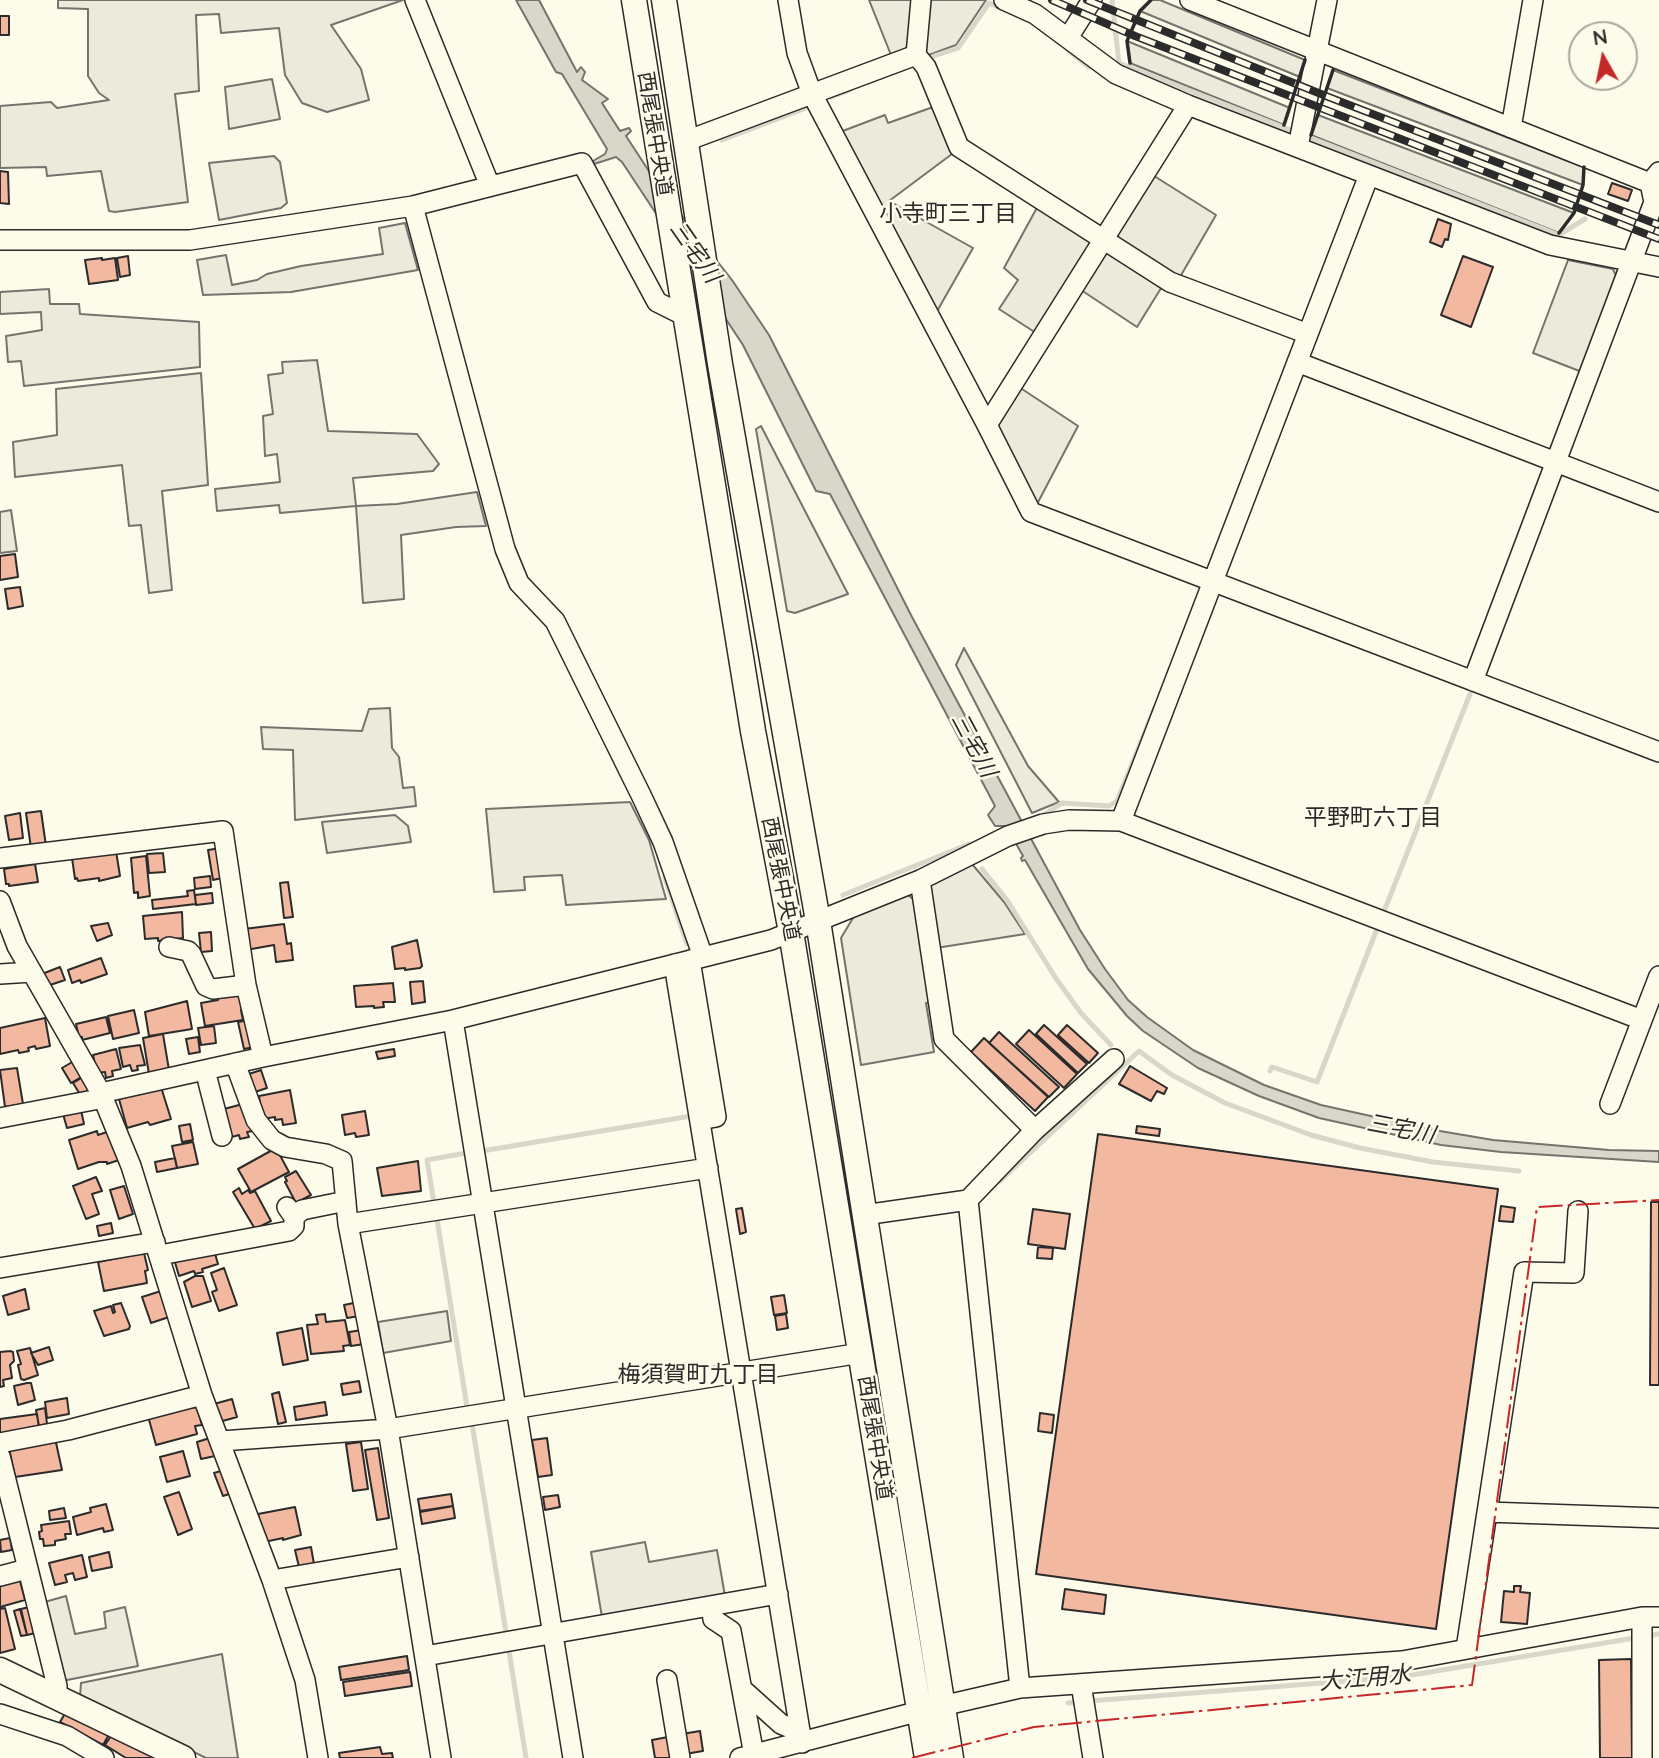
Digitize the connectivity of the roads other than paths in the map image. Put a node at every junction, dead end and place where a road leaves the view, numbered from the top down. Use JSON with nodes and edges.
{"nodes":[{"id":1,"x":415,"y":0,"type":"edge"},
{"id":2,"x":634,"y":0,"type":"edge"},
{"id":3,"x":663,"y":0,"type":"edge"},
{"id":4,"x":788,"y":0,"type":"edge"},
{"id":5,"x":922,"y":0,"type":"edge"},
{"id":6,"x":1004,"y":0,"type":"edge"},
{"id":7,"x":1092,"y":0,"type":"edge"},
{"id":8,"x":1190,"y":0,"type":"edge"},
{"id":9,"x":1327,"y":0,"type":"edge"},
{"id":10,"x":1533,"y":0,"type":"edge"},
{"id":11,"x":1068,"y":38,"type":"junction"},
{"id":12,"x":1318,"y":52,"type":"junction"},
{"id":13,"x":915,"y":55,"type":"junction"},
{"id":14,"x":812,"y":94,"type":"junction"},
{"id":15,"x":1188,"y":104,"type":"junction"},
{"id":16,"x":1511,"y":128,"type":"junction"},
{"id":17,"x":686,"y":141,"type":"junction"},
{"id":18,"x":1298,"y":147,"type":"junction"},
{"id":19,"x":1369,"y":175,"type":"junction"},
{"id":20,"x":490,"y":186,"type":"junction"},
{"id":21,"x":1656,"y":191,"type":"edge"},
{"id":22,"x":413,"y":206,"type":"junction"},
{"id":23,"x":1104,"y":239,"type":"junction"},
{"id":24,"x":0,"y":240,"type":"edge"},
{"id":25,"x":1631,"y":262,"type":"junction"},
{"id":26,"x":1659,"y":267,"type":"edge"},
{"id":27,"x":684,"y":307,"type":"junction"},
{"id":28,"x":1308,"y":334,"type":"junction"},
{"id":29,"x":1297,"y":362,"type":"junction"},
{"id":30,"x":988,"y":425,"type":"junction"},
{"id":31,"x":1555,"y":463,"type":"junction"},
{"id":32,"x":1659,"y":502,"type":"edge"},
{"id":33,"x":1212,"y":583,"type":"junction"},
{"id":34,"x":1473,"y":681,"type":"junction"},
{"id":35,"x":1659,"y":752,"type":"edge"},
{"id":36,"x":1121,"y":821,"type":"junction"},
{"id":37,"x":0,"y":858,"type":"edge"},
{"id":38,"x":920,"y":880,"type":"junction"},
{"id":39,"x":0,"y":901,"type":"edge"},
{"id":40,"x":818,"y":921,"type":"junction"},
{"id":41,"x":791,"y":932,"type":"junction"},
{"id":42,"x":169,"y":947,"type":"dead end"},
{"id":43,"x":689,"y":960,"type":"junction"},
{"id":44,"x":32,"y":972,"type":"junction"},
{"id":45,"x":0,"y":974,"type":"edge"},
{"id":46,"x":1659,"y":976,"type":"edge"},
{"id":47,"x":246,"y":985,"type":"junction"},
{"id":48,"x":453,"y":1020,"type":"junction"},
{"id":49,"x":1642,"y":1020,"type":"junction"},
{"id":50,"x":263,"y":1057,"type":"junction"},
{"id":51,"x":1114,"y":1059,"type":"dead end"},
{"id":52,"x":235,"y":1063,"type":"junction"},
{"id":53,"x":205,"y":1070,"type":"junction"},
{"id":54,"x":103,"y":1095,"type":"junction"},
{"id":55,"x":1610,"y":1104,"type":"dead end"},
{"id":56,"x":0,"y":1118,"type":"edge"},
{"id":57,"x":1035,"y":1130,"type":"junction"},
{"id":58,"x":222,"y":1136,"type":"dead end"},
{"id":59,"x":708,"y":1168,"type":"junction"},
{"id":60,"x":968,"y":1200,"type":"junction"},
{"id":61,"x":346,"y":1201,"type":"junction"},
{"id":62,"x":483,"y":1203,"type":"junction"},
{"id":63,"x":1578,"y":1211,"type":"dead end"},
{"id":64,"x":864,"y":1215,"type":"junction"},
{"id":65,"x":348,"y":1224,"type":"junction"},
{"id":66,"x":158,"y":1248,"type":"junction"},
{"id":67,"x":0,"y":1268,"type":"edge"},
{"id":68,"x":861,"y":1353,"type":"junction"},
{"id":69,"x":741,"y":1372,"type":"junction"},
{"id":70,"x":202,"y":1395,"type":"junction"},
{"id":71,"x":516,"y":1408,"type":"junction"},
{"id":72,"x":388,"y":1429,"type":"junction"},
{"id":73,"x":221,"y":1441,"type":"junction"},
{"id":74,"x":0,"y":1443,"type":"edge"},
{"id":75,"x":0,"y":1456,"type":"edge"},
{"id":76,"x":1487,"y":1512,"type":"junction"},
{"id":77,"x":1659,"y":1518,"type":"edge"},
{"id":78,"x":409,"y":1557,"type":"junction"},
{"id":79,"x":27,"y":1569,"type":"junction"},
{"id":80,"x":0,"y":1576,"type":"edge"},
{"id":81,"x":272,"y":1580,"type":"junction"},
{"id":82,"x":778,"y":1594,"type":"junction"},
{"id":83,"x":711,"y":1606,"type":"junction"},
{"id":84,"x":1646,"y":1626,"type":"edge"},
{"id":85,"x":553,"y":1633,"type":"junction"},
{"id":86,"x":1466,"y":1649,"type":"junction"},
{"id":87,"x":425,"y":1656,"type":"junction"},
{"id":88,"x":0,"y":1670,"type":"edge"},
{"id":89,"x":667,"y":1680,"type":"dead end"},
{"id":90,"x":1020,"y":1688,"type":"junction"},
{"id":91,"x":742,"y":1689,"type":"junction"},
{"id":92,"x":57,"y":1695,"type":"junction"},
{"id":93,"x":1082,"y":1695,"type":"junction"},
{"id":94,"x":931,"y":1709,"type":"junction"},
{"id":95,"x":0,"y":1714,"type":"edge"},
{"id":96,"x":801,"y":1738,"type":"junction"},
{"id":97,"x":747,"y":1756,"type":"edge"},
{"id":98,"x":104,"y":1758,"type":"edge"},
{"id":99,"x":183,"y":1758,"type":"edge"},
{"id":100,"x":318,"y":1758,"type":"edge"},
{"id":101,"x":441,"y":1758,"type":"edge"},
{"id":102,"x":573,"y":1758,"type":"edge"},
{"id":103,"x":680,"y":1758,"type":"edge"},
{"id":104,"x":927,"y":1758,"type":"edge"},
{"id":105,"x":951,"y":1758,"type":"edge"},
{"id":106,"x":1093,"y":1758,"type":"edge"},
{"id":107,"x":1642,"y":1758,"type":"edge"}],
"edges":[{"from":1,"to":20,"type":"street"},
{"from":2,"to":27,"type":"main road","name":"西尾張中央道"},
{"from":3,"to":17,"type":"main road","name":"西尾張中央道"},
{"from":4,"to":14,"type":"street"},
{"from":5,"to":13,"type":"street"},
{"from":6,"to":11,"type":"street"},
{"from":7,"to":11,"type":"street"},
{"from":8,"to":12,"type":"street"},
{"from":9,"to":12,"type":"street"},
{"from":10,"to":16,"type":"street"},
{"from":11,"to":15,"type":"street"},
{"from":12,"to":16,"type":"street"},
{"from":12,"to":18,"type":"street"},
{"from":13,"to":14,"type":"street"},
{"from":13,"to":23,"type":"street"},
{"from":14,"to":17,"type":"street"},
{"from":14,"to":30,"type":"street"},
{"from":15,"to":18,"type":"street"},
{"from":15,"to":23,"type":"street"},
{"from":16,"to":21,"type":"street"},
{"from":17,"to":40,"type":"main road","name":"西尾張中央道"},
{"from":18,"to":19,"type":"street"},
{"from":19,"to":25,"type":"street"},
{"from":19,"to":28,"type":"street"},
{"from":20,"to":22,"type":"street"},
{"from":20,"to":27,"type":"street"},
{"from":21,"to":25,"type":"street"},
{"from":22,"to":24,"type":"street"},
{"from":22,"to":43,"type":"street"},
{"from":23,"to":28,"type":"street"},
{"from":23,"to":30,"type":"street"},
{"from":25,"to":26,"type":"street"},
{"from":25,"to":31,"type":"street"},
{"from":27,"to":41,"type":"main road","name":"西尾張中央道"},
{"from":28,"to":29,"type":"street"},
{"from":29,"to":31,"type":"street"},
{"from":29,"to":33,"type":"street"},
{"from":30,"to":33,"type":"street"},
{"from":31,"to":32,"type":"street"},
{"from":31,"to":34,"type":"street"},
{"from":33,"to":34,"type":"street"},
{"from":33,"to":36,"type":"street"},
{"from":34,"to":35,"type":"street"},
{"from":36,"to":38,"type":"street"},
{"from":36,"to":49,"type":"street"},
{"from":37,"to":47,"type":"street"},
{"from":38,"to":40,"type":"street"},
{"from":38,"to":57,"type":"street"},
{"from":39,"to":44,"type":"street"},
{"from":40,"to":41,"type":"street"},
{"from":40,"to":64,"type":"main road","name":"西尾張中央道"},
{"from":41,"to":43,"type":"street"},
{"from":41,"to":68,"type":"main road","name":"西尾張中央道"},
{"from":42,"to":47,"type":"street"},
{"from":43,"to":48,"type":"street"},
{"from":43,"to":59,"type":"street"},
{"from":44,"to":45,"type":"street"},
{"from":44,"to":54,"type":"street"},
{"from":46,"to":49,"type":"street"},
{"from":47,"to":50,"type":"street"},
{"from":48,"to":50,"type":"street"},
{"from":48,"to":62,"type":"street"},
{"from":49,"to":55,"type":"street"},
{"from":50,"to":52,"type":"street"},
{"from":51,"to":57,"type":"street"},
{"from":52,"to":53,"type":"street"},
{"from":52,"to":61,"type":"street"},
{"from":53,"to":54,"type":"street"},
{"from":53,"to":58,"type":"street"},
{"from":54,"to":56,"type":"street"},
{"from":54,"to":66,"type":"street"},
{"from":57,"to":60,"type":"street"},
{"from":59,"to":62,"type":"street"},
{"from":59,"to":69,"type":"street"},
{"from":60,"to":64,"type":"street"},
{"from":60,"to":90,"type":"street"},
{"from":61,"to":65,"type":"street"},
{"from":61,"to":66,"type":"street"},
{"from":62,"to":65,"type":"street"},
{"from":62,"to":71,"type":"street"},
{"from":63,"to":76,"type":"street"},
{"from":64,"to":94,"type":"main road","name":"西尾張中央道"},
{"from":65,"to":72,"type":"street"},
{"from":66,"to":67,"type":"street"},
{"from":66,"to":70,"type":"street"},
{"from":68,"to":69,"type":"street"},
{"from":68,"to":94,"type":"main road","name":"西尾張中央道"},
{"from":69,"to":71,"type":"street"},
{"from":69,"to":82,"type":"street"},
{"from":70,"to":73,"type":"street"},
{"from":70,"to":74,"type":"street"},
{"from":71,"to":72,"type":"street"},
{"from":71,"to":85,"type":"street"},
{"from":72,"to":73,"type":"street"},
{"from":72,"to":78,"type":"street"},
{"from":73,"to":81,"type":"street"},
{"from":75,"to":79,"type":"street"},
{"from":76,"to":77,"type":"street"},
{"from":76,"to":86,"type":"street"},
{"from":78,"to":81,"type":"street"},
{"from":78,"to":87,"type":"street"},
{"from":79,"to":80,"type":"street"},
{"from":79,"to":92,"type":"street"},
{"from":81,"to":100,"type":"street"},
{"from":82,"to":83,"type":"street"},
{"from":82,"to":96,"type":"street"},
{"from":83,"to":85,"type":"street"},
{"from":83,"to":91,"type":"street"},
{"from":84,"to":86,"type":"street"},
{"from":84,"to":107,"type":"street"},
{"from":85,"to":87,"type":"street"},
{"from":85,"to":102,"type":"street"},
{"from":86,"to":93,"type":"street"},
{"from":87,"to":101,"type":"street"},
{"from":88,"to":92,"type":"main road"},
{"from":89,"to":103,"type":"street"},
{"from":90,"to":93,"type":"street"},
{"from":90,"to":94,"type":"street"},
{"from":91,"to":96,"type":"street"},
{"from":91,"to":97,"type":"street"},
{"from":92,"to":99,"type":"main road"},
{"from":93,"to":106,"type":"street"},
{"from":94,"to":96,"type":"street"},
{"from":94,"to":104,"type":"main road","name":"西尾張中央道"},
{"from":94,"to":105,"type":"main road","name":"西尾張中央道"},
{"from":95,"to":98,"type":"street"},
{"from":96,"to":97,"type":"street"}]}
